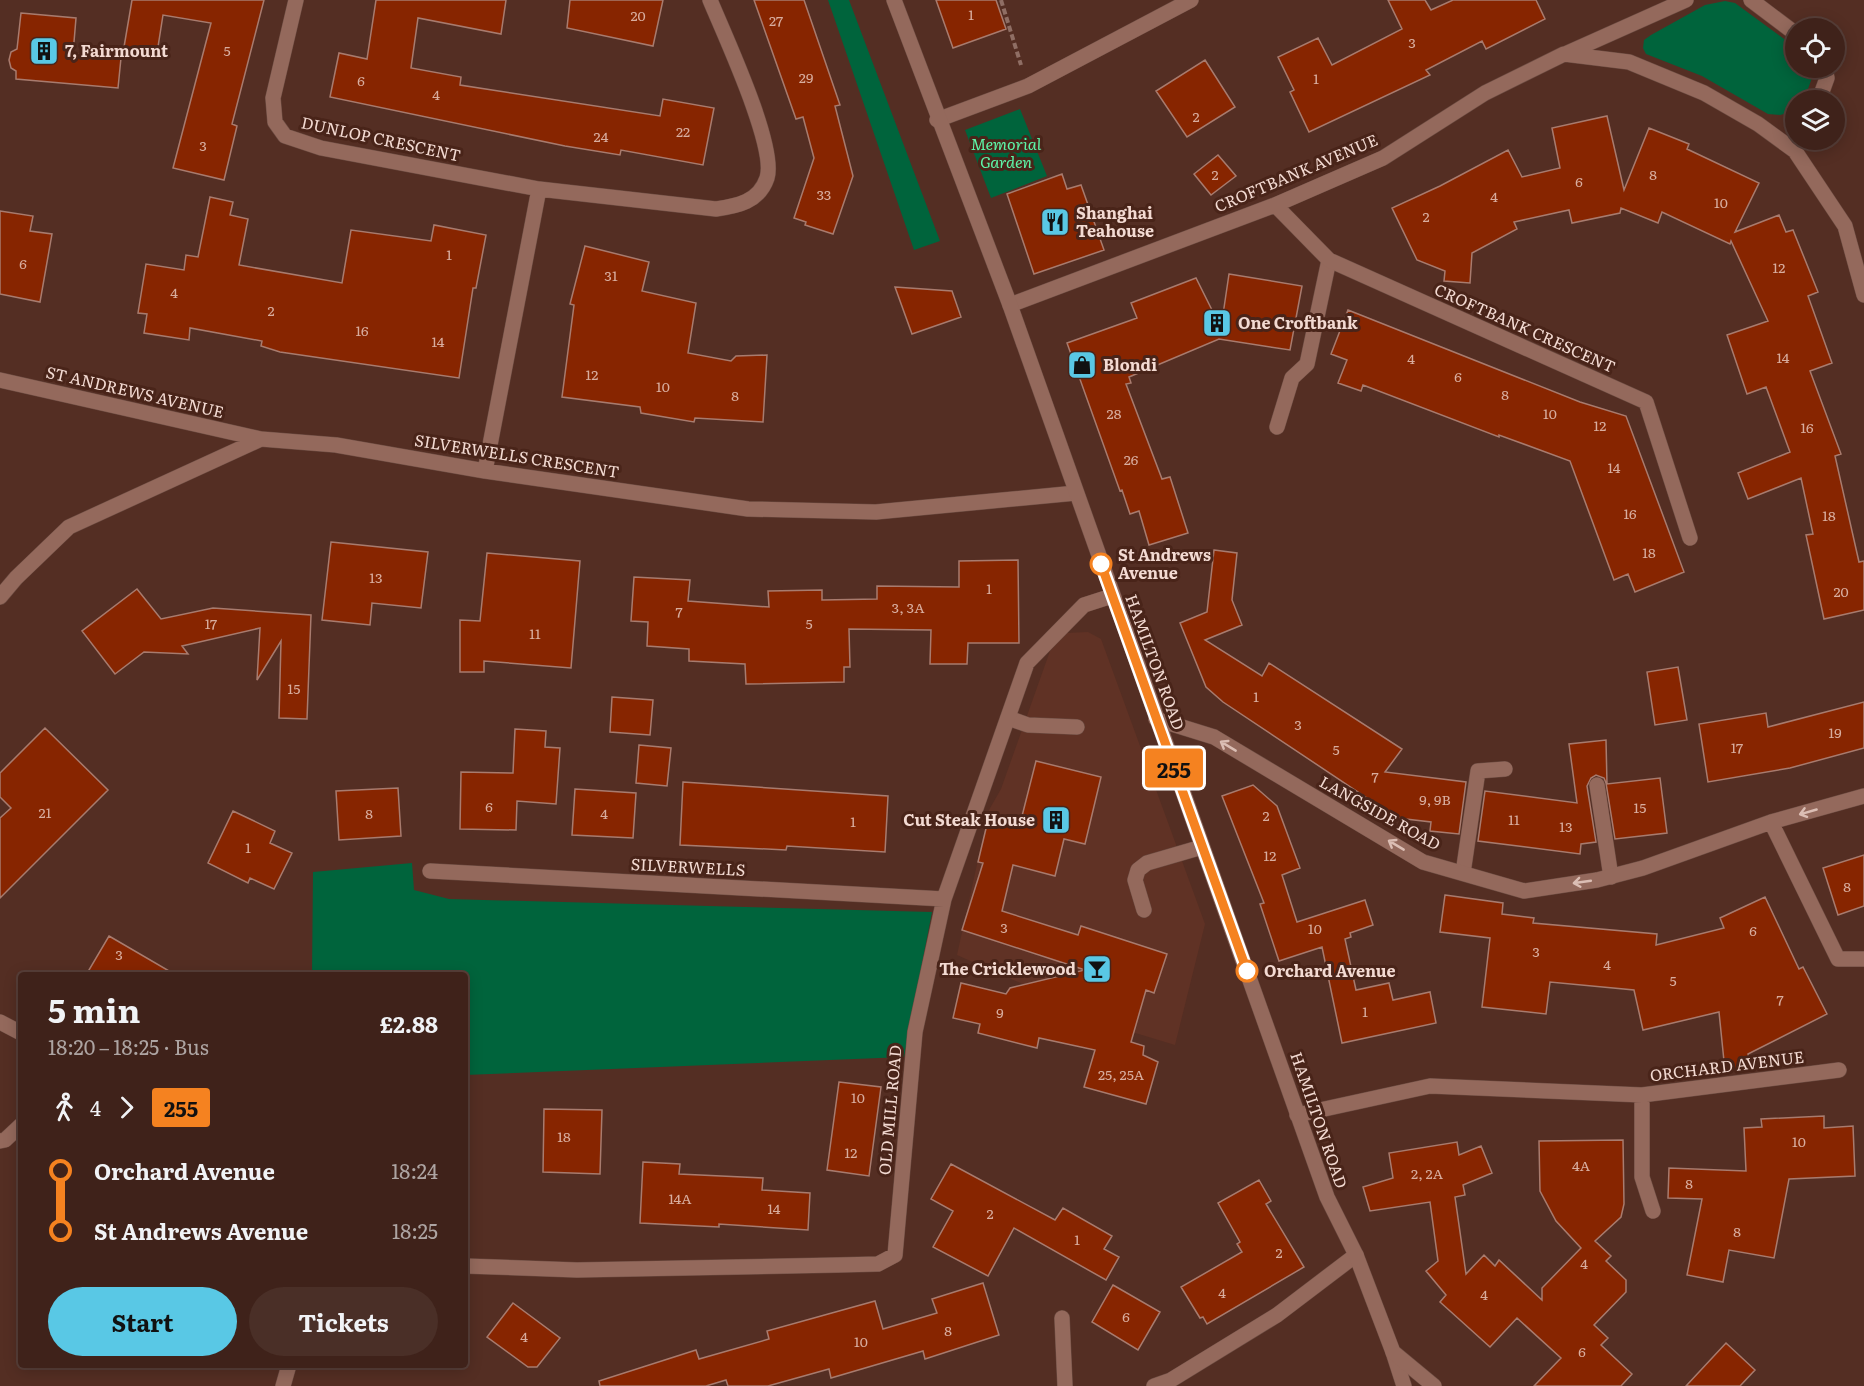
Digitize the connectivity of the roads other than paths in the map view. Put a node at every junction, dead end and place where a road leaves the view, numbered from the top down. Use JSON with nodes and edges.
{"nodes":[{"id":1,"x":296,"y":0,"type":"edge"},
{"id":2,"x":711,"y":0,"type":"edge"},
{"id":3,"x":894,"y":0,"type":"edge"},
{"id":4,"x":1191,"y":0,"type":"edge"},
{"id":5,"x":1686,"y":0,"type":"edge"},
{"id":6,"x":1751,"y":0,"type":"edge"},
{"id":7,"x":1785,"y":26,"type":"edge"},
{"id":8,"x":1564,"y":54,"type":"junction"},
{"id":9,"x":937,"y":120,"type":"junction"},
{"id":10,"x":1785,"y":138,"type":"edge"},
{"id":11,"x":1801,"y":150,"type":"edge"},
{"id":12,"x":539,"y":189,"type":"junction"},
{"id":13,"x":1275,"y":205,"type":"junction"},
{"id":14,"x":1329,"y":260,"type":"junction"},
{"id":15,"x":1864,"y":295,"type":"edge"},
{"id":16,"x":1010,"y":304,"type":"junction"},
{"id":17,"x":0,"y":380,"type":"edge"},
{"id":18,"x":1277,"y":427,"type":"dead end"},
{"id":19,"x":261,"y":439,"type":"junction"},
{"id":20,"x":485,"y":471,"type":"junction"},
{"id":21,"x":1076,"y":493,"type":"junction"},
{"id":22,"x":1690,"y":538,"type":"dead end"},
{"id":23,"x":1112,"y":596,"type":"junction"},
{"id":24,"x":0,"y":597,"type":"edge"},
{"id":25,"x":1008,"y":718,"type":"junction"},
{"id":26,"x":1156,"y":719,"type":"junction"},
{"id":27,"x":1077,"y":727,"type":"dead end"},
{"id":28,"x":1504,"y":769,"type":"dead end"},
{"id":29,"x":1597,"y":785,"type":"dead end"},
{"id":30,"x":1864,"y":796,"type":"edge"},
{"id":31,"x":1771,"y":822,"type":"junction"},
{"id":32,"x":1202,"y":847,"type":"junction"},
{"id":33,"x":430,"y":871,"type":"dead end"},
{"id":34,"x":1463,"y":873,"type":"junction"},
{"id":35,"x":1611,"y":877,"type":"junction"},
{"id":36,"x":944,"y":899,"type":"junction"},
{"id":37,"x":1144,"y":910,"type":"dead end"},
{"id":38,"x":1864,"y":959,"type":"edge"},
{"id":39,"x":0,"y":1022,"type":"edge"},
{"id":40,"x":18,"y":1031,"type":"edge"},
{"id":41,"x":1839,"y":1070,"type":"dead end"},
{"id":42,"x":1642,"y":1095,"type":"junction"},
{"id":43,"x":1297,"y":1115,"type":"junction"},
{"id":44,"x":18,"y":1128,"type":"edge"},
{"id":45,"x":0,"y":1141,"type":"edge"},
{"id":46,"x":1653,"y":1211,"type":"dead end"},
{"id":47,"x":1356,"y":1255,"type":"junction"},
{"id":48,"x":468,"y":1266,"type":"edge"},
{"id":49,"x":1062,"y":1318,"type":"dead end"},
{"id":50,"x":1393,"y":1352,"type":"junction"},
{"id":51,"x":288,"y":1368,"type":"edge"},
{"id":52,"x":283,"y":1386,"type":"edge"},
{"id":53,"x":1065,"y":1386,"type":"edge"},
{"id":54,"x":1154,"y":1386,"type":"edge"},
{"id":55,"x":1404,"y":1386,"type":"edge"},
{"id":56,"x":1434,"y":1386,"type":"edge"}],
"edges":[{"from":1,"to":12,"type":"street","name":"DUNLOP CRESCENT"},
{"from":2,"to":12,"type":"street","name":"DUNLOP CRESCENT"},
{"from":3,"to":9,"type":"street","name":"HAMILTON ROAD"},
{"from":4,"to":9,"type":"street"},
{"from":5,"to":8,"type":"street","name":"CROFTBANK AVENUE"},
{"from":6,"to":7,"type":"street"},
{"from":8,"to":10,"type":"street"},
{"from":8,"to":13,"type":"street","name":"CROFTBANK AVENUE"},
{"from":9,"to":16,"type":"street","name":"HAMILTON ROAD"},
{"from":11,"to":15,"type":"street"},
{"from":12,"to":20,"type":"street"},
{"from":13,"to":14,"type":"street","name":"CROFTBANK CRESCENT"},
{"from":13,"to":16,"type":"street","name":"CROFTBANK AVENUE"},
{"from":14,"to":18,"type":"street"},
{"from":14,"to":22,"type":"street","name":"CROFTBANK CRESCENT"},
{"from":16,"to":21,"type":"street","name":"HAMILTON ROAD"},
{"from":17,"to":19,"type":"street","name":"ST ANDREWS AVENUE"},
{"from":19,"to":20,"type":"street","name":"SILVERWELLS CRESCENT"},
{"from":19,"to":24,"type":"street","name":"SILVERWELLS CRESCENT"},
{"from":20,"to":21,"type":"street","name":"SILVERWELLS CRESCENT"},
{"from":21,"to":23,"type":"street","name":"HAMILTON ROAD"},
{"from":23,"to":25,"type":"street","name":"OLD MILL ROAD"},
{"from":23,"to":26,"type":"street","name":"HAMILTON ROAD"},
{"from":25,"to":27,"type":"street"},
{"from":25,"to":36,"type":"street","name":"OLD MILL ROAD"},
{"from":26,"to":32,"type":"street","name":"HAMILTON ROAD"},
{"from":34,"to":26,"type":"street","name":"LANGSIDE ROAD","one_way":true},
{"from":28,"to":34,"type":"street"},
{"from":29,"to":35,"type":"street"},
{"from":30,"to":31,"type":"street","name":"LANGSIDE ROAD","one_way":true},
{"from":31,"to":35,"type":"street","name":"LANGSIDE ROAD"},
{"from":31,"to":38,"type":"street"},
{"from":32,"to":37,"type":"street"},
{"from":32,"to":43,"type":"street","name":"HAMILTON ROAD"},
{"from":33,"to":36,"type":"street","name":"SILVERWELLS"},
{"from":35,"to":34,"type":"street","name":"LANGSIDE ROAD","one_way":true},
{"from":36,"to":48,"type":"street","name":"OLD MILL ROAD"},
{"from":39,"to":40,"type":"street"},
{"from":41,"to":42,"type":"street","name":"ORCHARD AVENUE"},
{"from":42,"to":43,"type":"street","name":"ORCHARD AVENUE"},
{"from":42,"to":46,"type":"street"},
{"from":43,"to":47,"type":"street","name":"HAMILTON ROAD"},
{"from":44,"to":45,"type":"street"},
{"from":47,"to":50,"type":"street","name":"HAMILTON ROAD"},
{"from":47,"to":54,"type":"street"},
{"from":49,"to":53,"type":"street"},
{"from":50,"to":55,"type":"street"},
{"from":50,"to":56,"type":"street","name":"HAMILTON ROAD"},
{"from":51,"to":52,"type":"street"}]}
